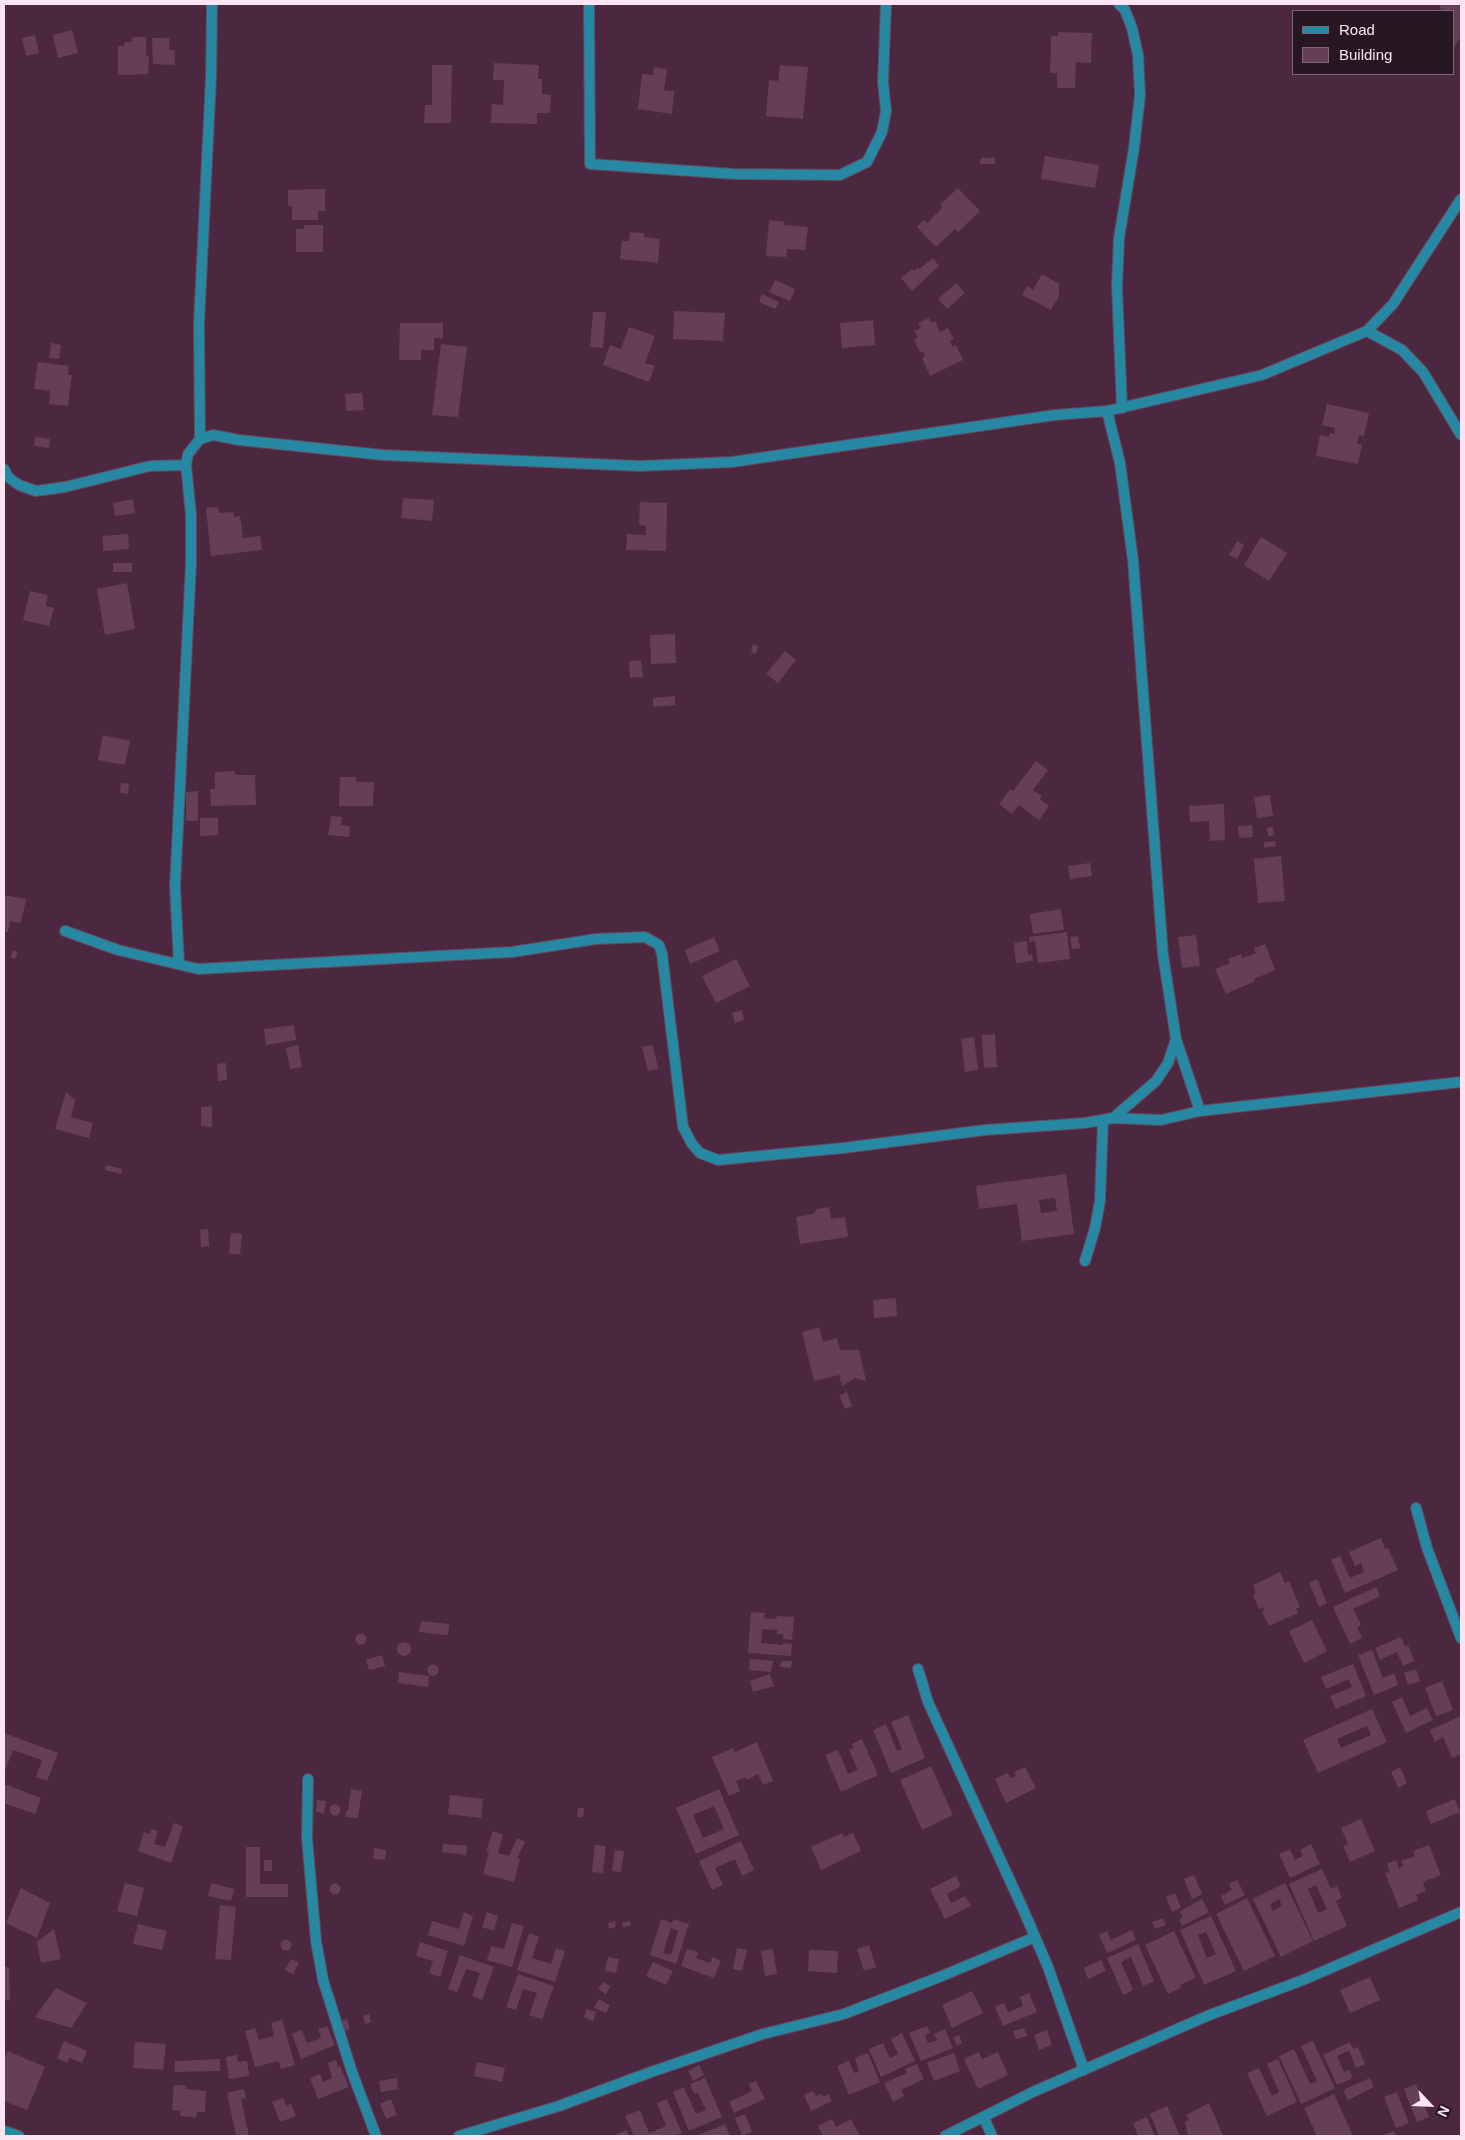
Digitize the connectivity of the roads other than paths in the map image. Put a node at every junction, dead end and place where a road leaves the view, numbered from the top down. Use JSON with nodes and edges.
{"nodes":[{"id":1,"x":212,"y":4,"type":"edge"},
{"id":2,"x":589,"y":4,"type":"edge"},
{"id":3,"x":886,"y":4,"type":"edge"},
{"id":4,"x":1119,"y":4,"type":"edge"},
{"id":5,"x":1461,"y":199,"type":"edge"},
{"id":6,"x":1367,"y":331,"type":"junction"},
{"id":7,"x":1122,"y":408,"type":"junction"},
{"id":8,"x":1107,"y":411,"type":"junction"},
{"id":9,"x":1461,"y":433,"type":"edge"},
{"id":10,"x":200,"y":439,"type":"junction"},
{"id":11,"x":186,"y":465,"type":"junction"},
{"id":12,"x":4,"y":469,"type":"edge"},
{"id":13,"x":65,"y":931,"type":"dead end"},
{"id":14,"x":179,"y":964,"type":"junction"},
{"id":15,"x":1176,"y":1039,"type":"junction"},
{"id":16,"x":1461,"y":1082,"type":"edge"},
{"id":17,"x":1200,"y":1111,"type":"junction"},
{"id":18,"x":1108,"y":1119,"type":"junction"},
{"id":19,"x":1085,"y":1261,"type":"dead end"},
{"id":20,"x":1416,"y":1508,"type":"dead end"},
{"id":21,"x":1461,"y":1638,"type":"edge"},
{"id":22,"x":918,"y":1669,"type":"dead end"},
{"id":23,"x":308,"y":1779,"type":"dead end"},
{"id":24,"x":1461,"y":1912,"type":"edge"},
{"id":25,"x":1035,"y":1937,"type":"junction"},
{"id":26,"x":1084,"y":2070,"type":"junction"},
{"id":27,"x":984,"y":2118,"type":"junction"},
{"id":28,"x":4,"y":2131,"type":"edge"},
{"id":29,"x":19,"y":2136,"type":"edge"},
{"id":30,"x":376,"y":2136,"type":"edge"},
{"id":31,"x":459,"y":2136,"type":"edge"},
{"id":32,"x":945,"y":2136,"type":"edge"},
{"id":33,"x":992,"y":2136,"type":"edge"}],
"edges":[{"from":1,"to":10,"type":"street"},
{"from":2,"to":3,"type":"street"},
{"from":4,"to":7,"type":"street"},
{"from":5,"to":6,"type":"street"},
{"from":6,"to":7,"type":"street"},
{"from":6,"to":9,"type":"street"},
{"from":7,"to":8,"type":"street"},
{"from":8,"to":10,"type":"street"},
{"from":8,"to":15,"type":"street"},
{"from":10,"to":11,"type":"street"},
{"from":11,"to":12,"type":"street"},
{"from":11,"to":14,"type":"street"},
{"from":13,"to":14,"type":"street"},
{"from":14,"to":18,"type":"street"},
{"from":15,"to":17,"type":"street"},
{"from":15,"to":18,"type":"street"},
{"from":16,"to":17,"type":"street"},
{"from":17,"to":18,"type":"street"},
{"from":18,"to":19,"type":"street"},
{"from":20,"to":21,"type":"street"},
{"from":22,"to":25,"type":"street"},
{"from":23,"to":30,"type":"street"},
{"from":24,"to":26,"type":"street"},
{"from":25,"to":26,"type":"street"},
{"from":25,"to":31,"type":"street"},
{"from":26,"to":27,"type":"street"},
{"from":27,"to":32,"type":"street"},
{"from":27,"to":33,"type":"street"},
{"from":28,"to":29,"type":"street"}]}
